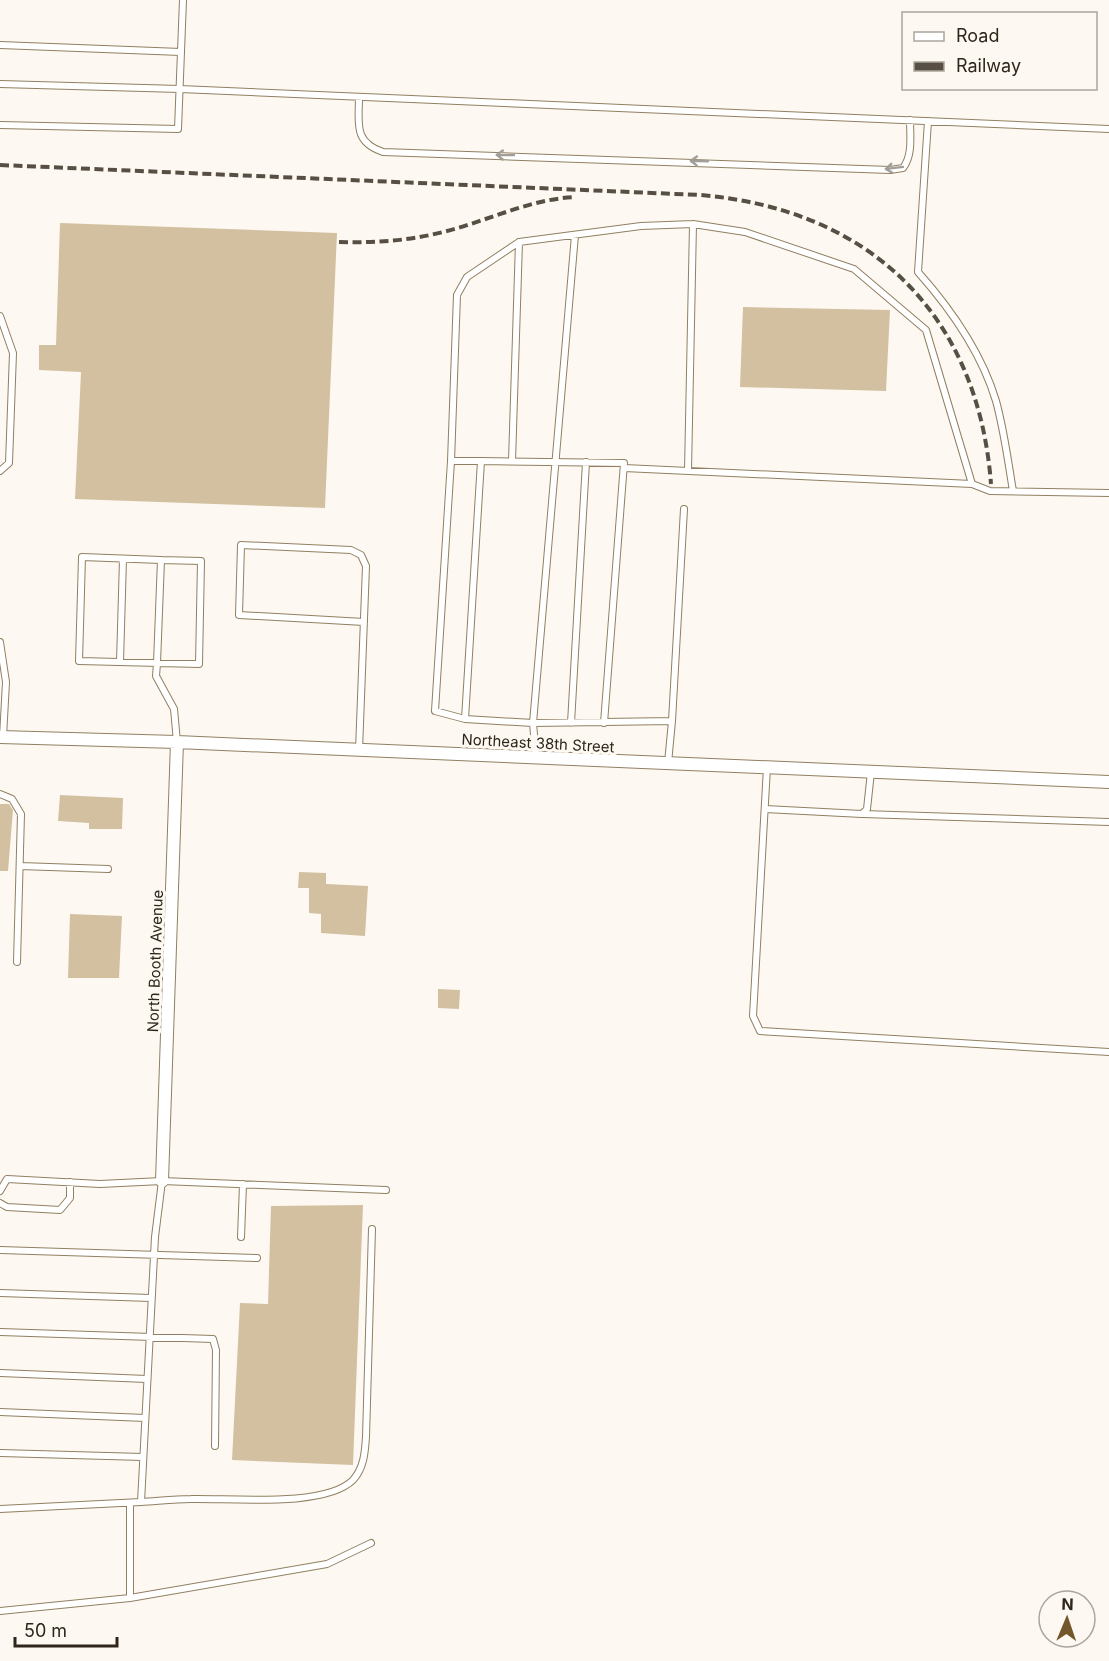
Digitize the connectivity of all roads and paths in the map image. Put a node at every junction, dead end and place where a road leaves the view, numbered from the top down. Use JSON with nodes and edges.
{"nodes":[{"id":1,"x":183,"y":0,"type":"edge"},
{"id":2,"x":0,"y":45,"type":"edge"},
{"id":3,"x":181,"y":52,"type":"junction"},
{"id":4,"x":0,"y":84,"type":"edge"},
{"id":5,"x":180,"y":89,"type":"junction"},
{"id":6,"x":360,"y":97,"type":"junction"},
{"id":7,"x":910,"y":120,"type":"junction"},
{"id":8,"x":928,"y":121,"type":"junction"},
{"id":9,"x":0,"y":124,"type":"edge"},
{"id":10,"x":1109,"y":129,"type":"edge"},
{"id":11,"x":693,"y":224,"type":"junction"},
{"id":12,"x":575,"y":235,"type":"junction"},
{"id":13,"x":519,"y":242,"type":"junction"},
{"id":14,"x":0,"y":316,"type":"edge"},
{"id":15,"x":451,"y":461,"type":"junction"},
{"id":16,"x":481,"y":461,"type":"junction"},
{"id":17,"x":512,"y":461,"type":"junction"},
{"id":18,"x":556,"y":461,"type":"junction"},
{"id":19,"x":586,"y":462,"type":"junction"},
{"id":20,"x":624,"y":468,"type":"junction"},
{"id":21,"x":0,"y":471,"type":"edge"},
{"id":22,"x":688,"y":471,"type":"junction"},
{"id":23,"x":972,"y":484,"type":"junction"},
{"id":24,"x":1013,"y":491,"type":"junction"},
{"id":25,"x":1109,"y":493,"type":"edge"},
{"id":26,"x":684,"y":509,"type":"dead end"},
{"id":27,"x":123,"y":559,"type":"junction"},
{"id":28,"x":161,"y":560,"type":"junction"},
{"id":29,"x":363,"y":622,"type":"junction"},
{"id":30,"x":0,"y":642,"type":"edge"},
{"id":31,"x":120,"y":662,"type":"junction"},
{"id":32,"x":157,"y":663,"type":"junction"},
{"id":33,"x":465,"y":719,"type":"junction"},
{"id":34,"x":672,"y":721,"type":"junction"},
{"id":35,"x":533,"y":723,"type":"junction"},
{"id":36,"x":571,"y":723,"type":"junction"},
{"id":37,"x":604,"y":723,"type":"junction"},
{"id":38,"x":2,"y":737,"type":"edge"},
{"id":39,"x":177,"y":742,"type":"junction"},
{"id":40,"x":359,"y":750,"type":"junction"},
{"id":41,"x":536,"y":758,"type":"junction"},
{"id":42,"x":668,"y":763,"type":"junction"},
{"id":43,"x":767,"y":767,"type":"junction"},
{"id":44,"x":871,"y":772,"type":"junction"},
{"id":45,"x":1109,"y":782,"type":"edge"},
{"id":46,"x":0,"y":794,"type":"edge"},
{"id":47,"x":765,"y":809,"type":"junction"},
{"id":48,"x":863,"y":814,"type":"junction"},
{"id":49,"x":1109,"y":822,"type":"edge"},
{"id":50,"x":20,"y":866,"type":"junction"},
{"id":51,"x":108,"y":869,"type":"dead end"},
{"id":52,"x":17,"y":962,"type":"dead end"},
{"id":53,"x":1109,"y":1052,"type":"edge"},
{"id":54,"x":162,"y":1181,"type":"junction"},
{"id":55,"x":70,"y":1182,"type":"junction"},
{"id":56,"x":243,"y":1184,"type":"junction"},
{"id":57,"x":386,"y":1190,"type":"dead end"},
{"id":58,"x":0,"y":1191,"type":"edge"},
{"id":59,"x":0,"y":1203,"type":"edge"},
{"id":60,"x":372,"y":1229,"type":"dead end"},
{"id":61,"x":241,"y":1237,"type":"dead end"},
{"id":62,"x":0,"y":1250,"type":"edge"},
{"id":63,"x":154,"y":1254,"type":"junction"},
{"id":64,"x":257,"y":1258,"type":"dead end"},
{"id":65,"x":0,"y":1293,"type":"edge"},
{"id":66,"x":152,"y":1298,"type":"junction"},
{"id":67,"x":0,"y":1332,"type":"edge"},
{"id":68,"x":149,"y":1337,"type":"junction"},
{"id":69,"x":0,"y":1373,"type":"edge"},
{"id":70,"x":147,"y":1379,"type":"junction"},
{"id":71,"x":0,"y":1412,"type":"edge"},
{"id":72,"x":145,"y":1418,"type":"junction"},
{"id":73,"x":215,"y":1446,"type":"dead end"},
{"id":74,"x":0,"y":1453,"type":"edge"},
{"id":75,"x":143,"y":1457,"type":"junction"},
{"id":76,"x":141,"y":1502,"type":"junction"},
{"id":77,"x":130,"y":1503,"type":"junction"},
{"id":78,"x":0,"y":1509,"type":"edge"},
{"id":79,"x":371,"y":1543,"type":"dead end"},
{"id":80,"x":130,"y":1598,"type":"junction"},
{"id":81,"x":0,"y":1611,"type":"edge"}],
"edges":[{"from":1,"to":3,"type":"lane"},
{"from":2,"to":3,"type":"lane"},
{"from":3,"to":5,"type":"lane"},
{"from":4,"to":5,"type":"lane"},
{"from":5,"to":6,"type":"lane"},
{"from":5,"to":9,"type":"lane"},
{"from":6,"to":7,"type":"lane"},
{"from":7,"to":6,"type":"lane","one_way":true},
{"from":7,"to":8,"type":"lane"},
{"from":8,"to":10,"type":"lane"},
{"from":8,"to":24,"type":"lane"},
{"from":11,"to":12,"type":"lane"},
{"from":11,"to":22,"type":"lane"},
{"from":11,"to":23,"type":"lane"},
{"from":12,"to":13,"type":"lane"},
{"from":12,"to":18,"type":"lane"},
{"from":13,"to":15,"type":"lane"},
{"from":13,"to":17,"type":"lane"},
{"from":14,"to":21,"type":"lane"},
{"from":15,"to":16,"type":"lane"},
{"from":15,"to":33,"type":"lane"},
{"from":16,"to":17,"type":"lane"},
{"from":16,"to":33,"type":"lane"},
{"from":17,"to":18,"type":"lane"},
{"from":18,"to":19,"type":"lane"},
{"from":18,"to":35,"type":"lane"},
{"from":19,"to":20,"type":"lane"},
{"from":19,"to":36,"type":"lane"},
{"from":20,"to":22,"type":"lane"},
{"from":20,"to":37,"type":"lane"},
{"from":22,"to":23,"type":"lane"},
{"from":23,"to":24,"type":"lane"},
{"from":24,"to":25,"type":"lane"},
{"from":26,"to":34,"type":"lane"},
{"from":27,"to":28,"type":"lane"},
{"from":27,"to":31,"type":"lane"},
{"from":27,"to":31,"type":"lane"},
{"from":28,"to":32,"type":"lane"},
{"from":28,"to":32,"type":"lane"},
{"from":29,"to":29,"type":"lane"},
{"from":29,"to":40,"type":"lane"},
{"from":30,"to":38,"type":"lane"},
{"from":31,"to":32,"type":"lane"},
{"from":32,"to":39,"type":"lane"},
{"from":33,"to":35,"type":"lane"},
{"from":34,"to":37,"type":"lane"},
{"from":34,"to":42,"type":"lane"},
{"from":35,"to":36,"type":"lane"},
{"from":35,"to":41,"type":"lane"},
{"from":36,"to":37,"type":"lane"},
{"from":38,"to":39,"type":"street","name":"Northeast 38th Street"},
{"from":39,"to":40,"type":"street","name":"Northeast 38th Street"},
{"from":39,"to":54,"type":"street","name":"North Booth Avenue"},
{"from":40,"to":41,"type":"street","name":"Northeast 38th Street"},
{"from":41,"to":42,"type":"street","name":"Northeast 38th Street"},
{"from":42,"to":43,"type":"street","name":"Northeast 38th Street"},
{"from":43,"to":44,"type":"street","name":"Northeast 38th Street"},
{"from":43,"to":47,"type":"lane"},
{"from":44,"to":45,"type":"street","name":"Northeast 38th Street"},
{"from":44,"to":48,"type":"lane"},
{"from":46,"to":50,"type":"lane"},
{"from":47,"to":48,"type":"lane"},
{"from":47,"to":53,"type":"lane"},
{"from":48,"to":49,"type":"lane"},
{"from":50,"to":51,"type":"lane"},
{"from":50,"to":52,"type":"lane"},
{"from":54,"to":55,"type":"lane"},
{"from":54,"to":56,"type":"lane"},
{"from":54,"to":63,"type":"lane"},
{"from":55,"to":58,"type":"lane"},
{"from":55,"to":59,"type":"lane"},
{"from":56,"to":57,"type":"lane"},
{"from":56,"to":61,"type":"lane"},
{"from":60,"to":76,"type":"lane"},
{"from":62,"to":63,"type":"lane"},
{"from":63,"to":64,"type":"lane"},
{"from":63,"to":66,"type":"lane"},
{"from":65,"to":66,"type":"lane"},
{"from":66,"to":68,"type":"lane"},
{"from":67,"to":68,"type":"lane"},
{"from":68,"to":70,"type":"lane"},
{"from":68,"to":73,"type":"lane"},
{"from":69,"to":70,"type":"lane"},
{"from":70,"to":72,"type":"lane"},
{"from":71,"to":72,"type":"lane"},
{"from":72,"to":75,"type":"lane"},
{"from":74,"to":75,"type":"lane"},
{"from":75,"to":76,"type":"lane"},
{"from":76,"to":77,"type":"lane"},
{"from":77,"to":78,"type":"lane"},
{"from":77,"to":80,"type":"lane"},
{"from":79,"to":80,"type":"lane"},
{"from":80,"to":81,"type":"lane"}]}
